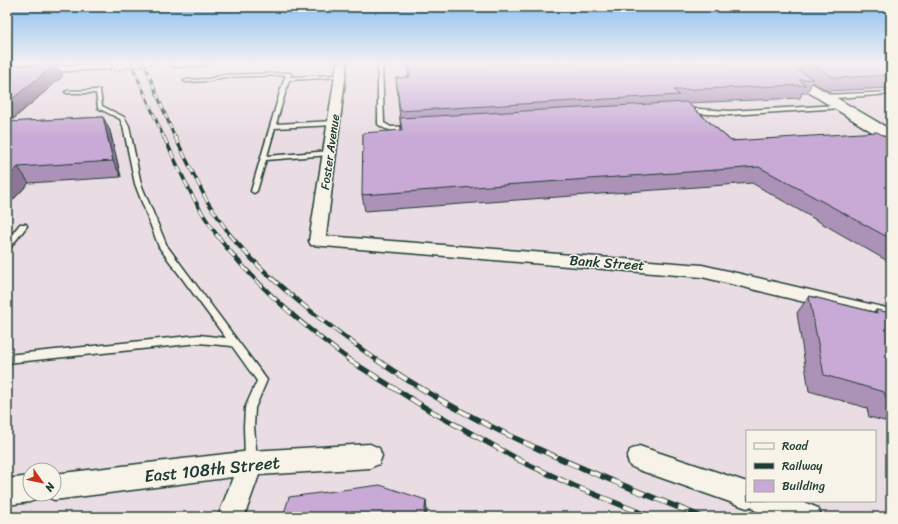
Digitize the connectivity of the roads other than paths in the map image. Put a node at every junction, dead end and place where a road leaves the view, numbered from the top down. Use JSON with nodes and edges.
{"nodes":[{"id":1,"x":284,"y":87,"type":"edge"},
{"id":2,"x":339,"y":87,"type":"edge"},
{"id":3,"x":380,"y":87,"type":"edge"},
{"id":4,"x":809,"y":87,"type":"edge"},
{"id":5,"x":67,"y":92,"type":"dead end"},
{"id":6,"x":891,"y":93,"type":"edge"},
{"id":7,"x":823,"y":96,"type":"junction"},
{"id":8,"x":840,"y":107,"type":"junction"},
{"id":9,"x":684,"y":112,"type":"edge"},
{"id":10,"x":334,"y":123,"type":"junction"},
{"id":11,"x":272,"y":126,"type":"junction"},
{"id":12,"x":416,"y":128,"type":"edge"},
{"id":13,"x":891,"y":138,"type":"edge"},
{"id":14,"x":330,"y":152,"type":"junction"},
{"id":15,"x":263,"y":158,"type":"junction"},
{"id":16,"x":254,"y":191,"type":"dead end"},
{"id":17,"x":23,"y":226,"type":"dead end"},
{"id":18,"x":317,"y":241,"type":"joint"},
{"id":19,"x":7,"y":246,"type":"edge"},
{"id":20,"x":891,"y":316,"type":"edge"},
{"id":21,"x":234,"y":343,"type":"junction"},
{"id":22,"x":7,"y":358,"type":"edge"},
{"id":23,"x":370,"y":456,"type":"dead end"},
{"id":24,"x":639,"y":458,"type":"dead end"},
{"id":25,"x":251,"y":463,"type":"junction"},
{"id":26,"x":62,"y":486,"type":"edge"},
{"id":27,"x":22,"y":491,"type":"edge"},
{"id":28,"x":7,"y":492,"type":"edge"},
{"id":29,"x":746,"y":495,"type":"edge"},
{"id":30,"x":767,"y":502,"type":"edge"},
{"id":31,"x":231,"y":517,"type":"edge"},
{"id":32,"x":809,"y":517,"type":"edge"}],
"edges":[{"from":1,"to":11,"type":"lane"},
{"from":2,"to":10,"type":"street","name":"Foster Avenue"},
{"from":3,"to":12,"type":"lane"},
{"from":4,"to":7,"type":"main road"},
{"from":5,"to":21,"type":"lane"},
{"from":6,"to":7,"type":"lane"},
{"from":7,"to":8,"type":"main road"},
{"from":8,"to":9,"type":"lane"},
{"from":8,"to":13,"type":"main road"},
{"from":10,"to":11,"type":"lane"},
{"from":10,"to":14,"type":"street","name":"Foster Avenue"},
{"from":11,"to":15,"type":"lane"},
{"from":14,"to":15,"type":"lane"},
{"from":14,"to":18,"type":"street","name":"Foster Avenue"},
{"from":15,"to":16,"type":"lane"},
{"from":17,"to":19,"type":"lane"},
{"from":18,"to":20,"type":"street","name":"Bank Street"},
{"from":21,"to":22,"type":"lane"},
{"from":21,"to":25,"type":"lane"},
{"from":23,"to":25,"type":"street","name":"East 108th Street"},
{"from":24,"to":29,"type":"street"},
{"from":25,"to":26,"type":"street","name":"East 108th Street"},
{"from":25,"to":31,"type":"street"},
{"from":27,"to":28,"type":"street"},
{"from":30,"to":32,"type":"street"}]}
